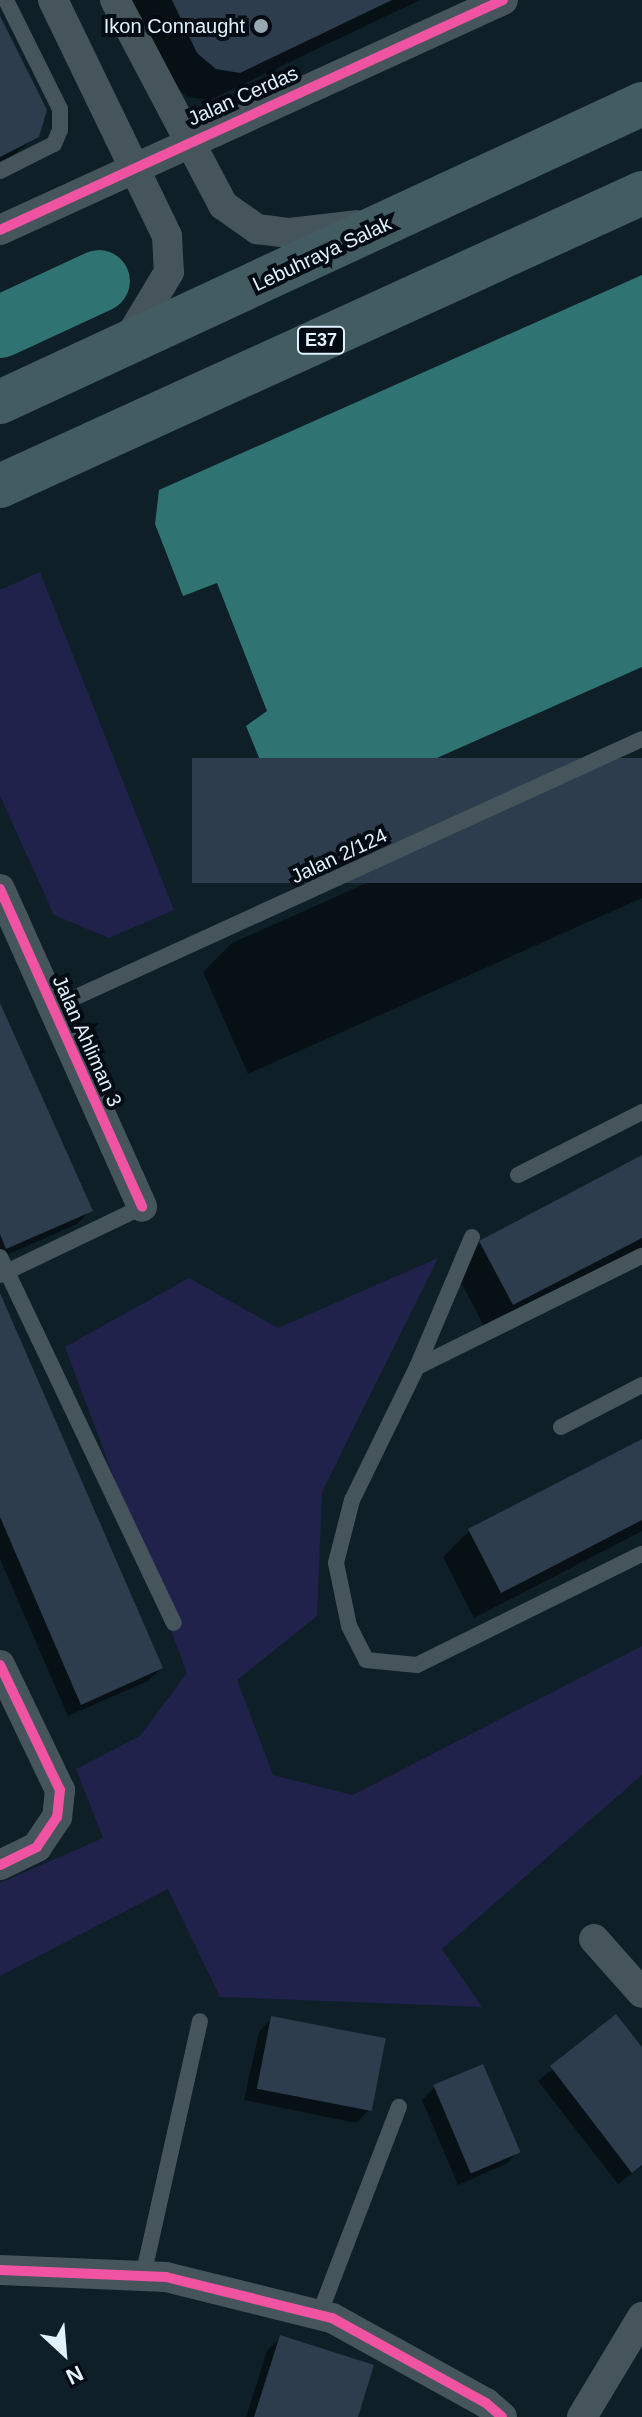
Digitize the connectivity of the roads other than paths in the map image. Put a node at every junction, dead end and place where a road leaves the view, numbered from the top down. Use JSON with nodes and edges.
{"nodes":[{"id":1,"x":6,"y":0,"type":"edge"},
{"id":2,"x":53,"y":0,"type":"edge"},
{"id":3,"x":115,"y":0,"type":"edge"},
{"id":4,"x":503,"y":0,"type":"edge"},
{"id":5,"x":642,"y":104,"type":"edge"},
{"id":6,"x":185,"y":141,"type":"junction"},
{"id":7,"x":135,"y":166,"type":"junction"},
{"id":8,"x":0,"y":171,"type":"edge"},
{"id":9,"x":642,"y":193,"type":"edge"},
{"id":10,"x":396,"y":220,"type":"junction"},
{"id":11,"x":0,"y":230,"type":"edge"},
{"id":12,"x":126,"y":344,"type":"junction"},
{"id":13,"x":0,"y":402,"type":"edge"},
{"id":14,"x":0,"y":486,"type":"edge"},
{"id":15,"x":642,"y":739,"type":"edge"},
{"id":16,"x":0,"y":889,"type":"edge"},
{"id":17,"x":52,"y":1008,"type":"junction"},
{"id":18,"x":642,"y":1112,"type":"edge"},
{"id":19,"x":518,"y":1175,"type":"dead end"},
{"id":20,"x":142,"y":1207,"type":"joint"},
{"id":21,"x":472,"y":1237,"type":"dead end"},
{"id":22,"x":642,"y":1256,"type":"edge"},
{"id":23,"x":2,"y":1268,"type":"edge"},
{"id":24,"x":417,"y":1367,"type":"junction"},
{"id":25,"x":642,"y":1385,"type":"edge"},
{"id":26,"x":561,"y":1427,"type":"dead end"},
{"id":27,"x":642,"y":1554,"type":"edge"},
{"id":28,"x":174,"y":1623,"type":"dead end"},
{"id":29,"x":0,"y":1665,"type":"edge"},
{"id":30,"x":0,"y":1865,"type":"edge"},
{"id":31,"x":594,"y":1939,"type":"dead end"},
{"id":32,"x":642,"y":1993,"type":"edge"},
{"id":33,"x":200,"y":2021,"type":"dead end"},
{"id":34,"x":399,"y":2107,"type":"dead end"},
{"id":35,"x":0,"y":2270,"type":"edge"},
{"id":36,"x":143,"y":2276,"type":"junction"},
{"id":37,"x":319,"y":2315,"type":"junction"},
{"id":38,"x":642,"y":2317,"type":"edge"},
{"id":39,"x":502,"y":2417,"type":"edge"},
{"id":40,"x":582,"y":2417,"type":"edge"}],
"edges":[{"from":1,"to":8,"type":"lane"},
{"from":2,"to":7,"type":"street"},
{"from":3,"to":6,"type":"street"},
{"from":4,"to":6,"type":"street","name":"Jalan Cerdas"},
{"from":5,"to":10,"type":"highway","name":"Lebuhraya Salak"},
{"from":6,"to":7,"type":"street","name":"Jalan Cerdas"},
{"from":6,"to":10,"type":"street"},
{"from":7,"to":11,"type":"street","name":"Jalan Cerdas"},
{"from":7,"to":12,"type":"street"},
{"from":9,"to":14,"type":"highway","number":"E37"},
{"from":10,"to":12,"type":"highway","name":"Lebuhraya Salak"},
{"from":12,"to":13,"type":"highway","name":"Lebuhraya Salak"},
{"from":15,"to":17,"type":"lane","name":"Jalan 2/124"},
{"from":16,"to":17,"type":"street","name":"Jalan Ahliman 3"},
{"from":17,"to":20,"type":"street","name":"Jalan Ahliman 3"},
{"from":18,"to":19,"type":"lane"},
{"from":20,"to":23,"type":"lane"},
{"from":21,"to":24,"type":"lane"},
{"from":22,"to":24,"type":"lane"},
{"from":23,"to":28,"type":"lane"},
{"from":24,"to":27,"type":"lane"},
{"from":25,"to":26,"type":"lane"},
{"from":29,"to":30,"type":"street"},
{"from":31,"to":32,"type":"street"},
{"from":33,"to":36,"type":"lane"},
{"from":34,"to":37,"type":"lane"},
{"from":35,"to":36,"type":"street"},
{"from":36,"to":37,"type":"street"},
{"from":37,"to":39,"type":"street"},
{"from":38,"to":40,"type":"street"}]}
